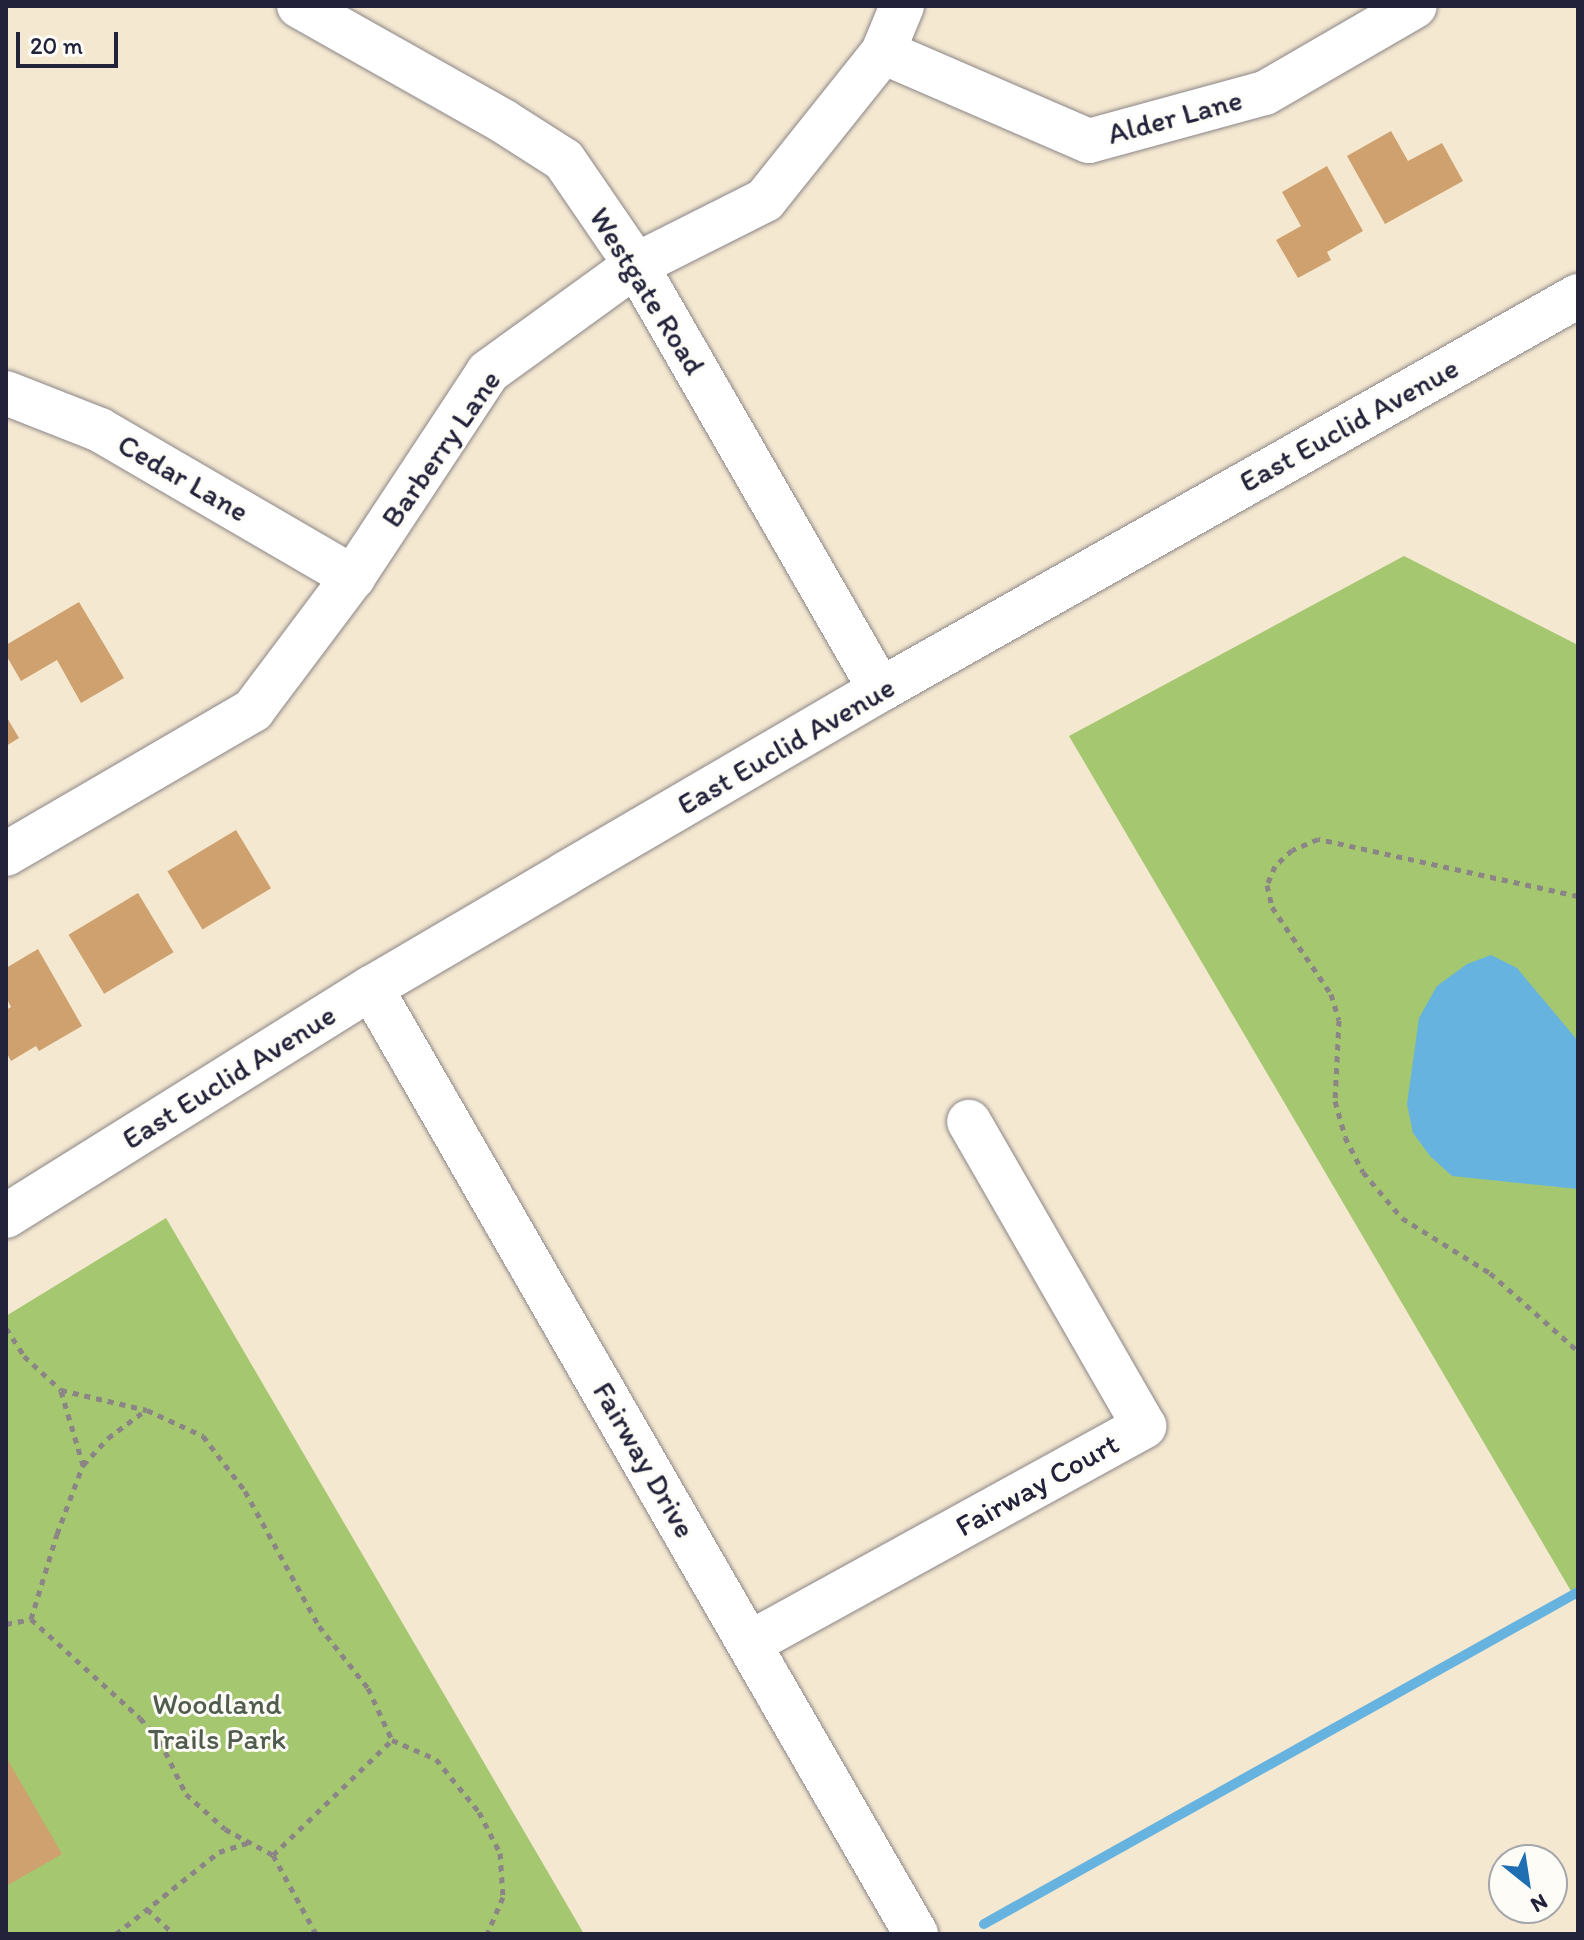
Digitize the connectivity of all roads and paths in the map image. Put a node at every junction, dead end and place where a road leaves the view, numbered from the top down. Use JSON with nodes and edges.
{"nodes":[{"id":1,"x":299,"y":6,"type":"edge"},
{"id":2,"x":902,"y":6,"type":"edge"},
{"id":3,"x":1415,"y":6,"type":"edge"},
{"id":4,"x":883,"y":52,"type":"junction"},
{"id":5,"x":636,"y":265,"type":"junction"},
{"id":6,"x":1578,"y":296,"type":"edge"},
{"id":7,"x":6,"y":393,"type":"edge"},
{"id":8,"x":353,"y":577,"type":"junction"},
{"id":9,"x":880,"y":690,"type":"junction"},
{"id":10,"x":6,"y":854,"type":"edge"},
{"id":11,"x":1578,"y":896,"type":"edge"},
{"id":12,"x":371,"y":988,"type":"junction"},
{"id":13,"x":969,"y":1122,"type":"dead end"},
{"id":14,"x":6,"y":1216,"type":"edge"},
{"id":15,"x":6,"y":1328,"type":"edge"},
{"id":16,"x":1578,"y":1351,"type":"edge"},
{"id":17,"x":61,"y":1390,"type":"junction"},
{"id":18,"x":147,"y":1410,"type":"junction"},
{"id":19,"x":83,"y":1465,"type":"junction"},
{"id":20,"x":31,"y":1619,"type":"junction"},
{"id":21,"x":6,"y":1624,"type":"edge"},
{"id":22,"x":750,"y":1643,"type":"junction"},
{"id":23,"x":392,"y":1740,"type":"junction"},
{"id":24,"x":250,"y":1841,"type":"junction"},
{"id":25,"x":273,"y":1855,"type":"junction"},
{"id":26,"x":147,"y":1909,"type":"junction"},
{"id":27,"x":116,"y":1934,"type":"edge"},
{"id":28,"x":174,"y":1934,"type":"edge"},
{"id":29,"x":316,"y":1934,"type":"edge"},
{"id":30,"x":487,"y":1934,"type":"edge"},
{"id":31,"x":916,"y":1934,"type":"edge"}],
"edges":[{"from":1,"to":5,"type":"street","name":"Westgate Road"},
{"from":2,"to":4,"type":"street","name":"Barberry Lane"},
{"from":3,"to":4,"type":"street","name":"Alder Lane"},
{"from":4,"to":5,"type":"street","name":"Barberry Lane"},
{"from":5,"to":8,"type":"street","name":"Barberry Lane"},
{"from":5,"to":9,"type":"street","name":"Westgate Road"},
{"from":6,"to":9,"type":"street","name":"East Euclid Avenue"},
{"from":7,"to":8,"type":"street","name":"Cedar Lane"},
{"from":8,"to":10,"type":"street","name":"Barberry Lane"},
{"from":9,"to":12,"type":"street","name":"East Euclid Avenue"},
{"from":11,"to":16,"type":"path"},
{"from":12,"to":14,"type":"street","name":"East Euclid Avenue"},
{"from":12,"to":22,"type":"street","name":"Fairway Drive"},
{"from":13,"to":22,"type":"street","name":"Fairway Court"},
{"from":15,"to":17,"type":"path"},
{"from":17,"to":18,"type":"path"},
{"from":17,"to":19,"type":"path"},
{"from":18,"to":19,"type":"path"},
{"from":18,"to":23,"type":"path"},
{"from":19,"to":20,"type":"path"},
{"from":20,"to":21,"type":"path"},
{"from":20,"to":24,"type":"path"},
{"from":22,"to":31,"type":"street","name":"Fairway Drive"},
{"from":23,"to":25,"type":"path"},
{"from":23,"to":30,"type":"path"},
{"from":24,"to":25,"type":"path"},
{"from":24,"to":26,"type":"path"},
{"from":25,"to":29,"type":"path"},
{"from":26,"to":27,"type":"path"},
{"from":26,"to":28,"type":"path"}]}
